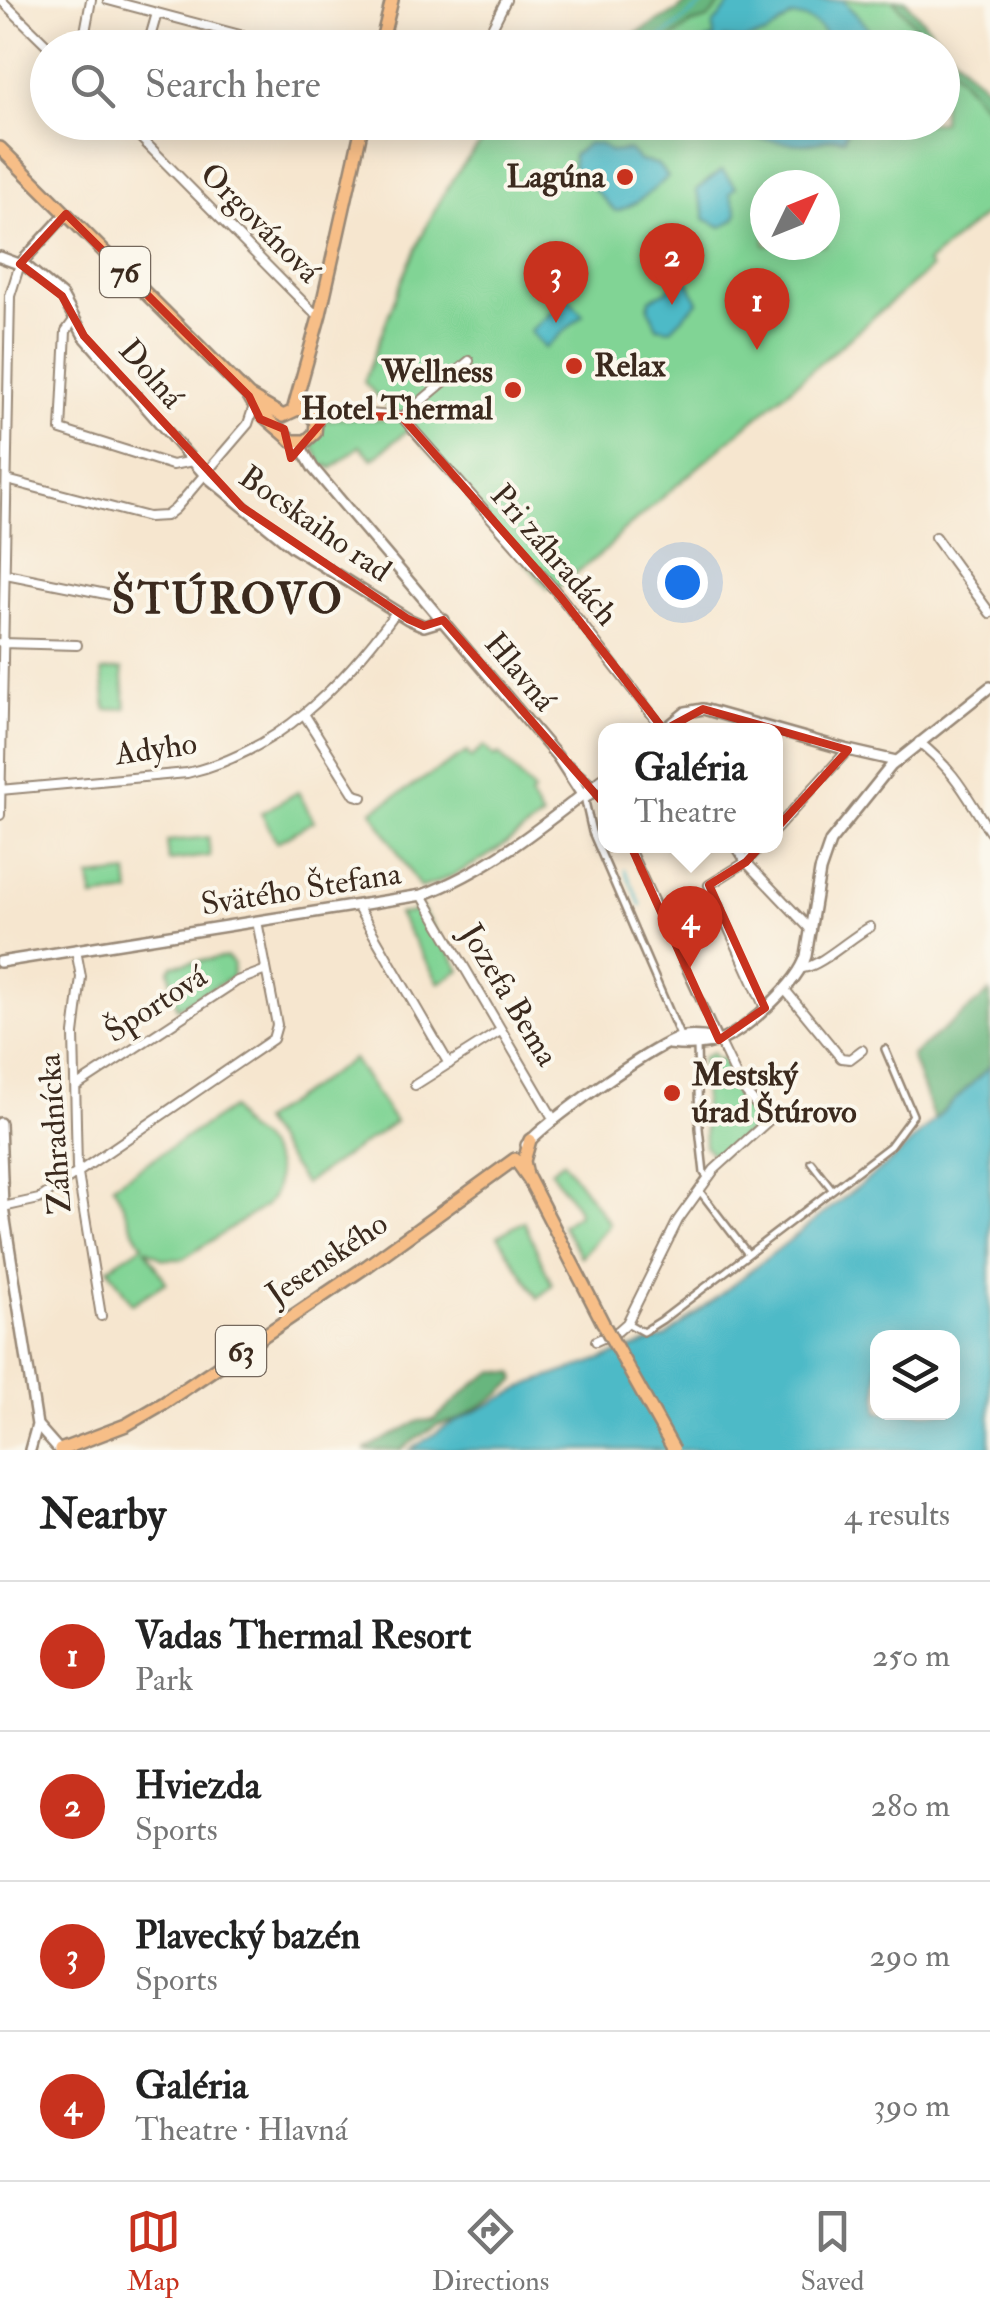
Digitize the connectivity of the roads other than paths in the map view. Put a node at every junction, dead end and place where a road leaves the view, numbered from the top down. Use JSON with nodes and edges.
{"nodes":[{"id":1,"x":1,"y":0,"type":"edge"},
{"id":2,"x":90,"y":0,"type":"edge"},
{"id":3,"x":108,"y":0,"type":"edge"},
{"id":4,"x":392,"y":0,"type":"edge"},
{"id":5,"x":506,"y":0,"type":"edge"},
{"id":6,"x":157,"y":13,"type":"junction"},
{"id":7,"x":32,"y":30,"type":"edge"},
{"id":8,"x":85,"y":30,"type":"edge"},
{"id":9,"x":152,"y":30,"type":"edge"},
{"id":10,"x":217,"y":30,"type":"edge"},
{"id":11,"x":384,"y":30,"type":"edge"},
{"id":12,"x":491,"y":30,"type":"edge"},
{"id":13,"x":143,"y":140,"type":"edge"},
{"id":14,"x":359,"y":140,"type":"edge"},
{"id":15,"x":0,"y":148,"type":"edge"},
{"id":16,"x":66,"y":214,"type":"junction"},
{"id":17,"x":0,"y":256,"type":"edge"},
{"id":18,"x":20,"y":264,"type":"junction"},
{"id":19,"x":320,"y":314,"type":"junction"},
{"id":20,"x":74,"y":320,"type":"junction"},
{"id":21,"x":468,"y":361,"type":"dead end"},
{"id":22,"x":306,"y":370,"type":"junction"},
{"id":23,"x":301,"y":390,"type":"junction"},
{"id":24,"x":255,"y":402,"type":"junction"},
{"id":25,"x":312,"y":417,"type":"junction"},
{"id":26,"x":402,"y":417,"type":"junction"},
{"id":27,"x":288,"y":418,"type":"junction"},
{"id":28,"x":267,"y":420,"type":"junction"},
{"id":29,"x":248,"y":424,"type":"junction"},
{"id":30,"x":304,"y":441,"type":"junction"},
{"id":31,"x":193,"y":461,"type":"junction"},
{"id":32,"x":205,"y":475,"type":"junction"},
{"id":33,"x":8,"y":480,"type":"junction"},
{"id":34,"x":935,"y":537,"type":"dead end"},
{"id":35,"x":6,"y":574,"type":"junction"},
{"id":36,"x":116,"y":596,"type":"dead end"},
{"id":37,"x":396,"y":612,"type":"junction"},
{"id":38,"x":990,"y":612,"type":"edge"},
{"id":39,"x":444,"y":620,"type":"junction"},
{"id":40,"x":2,"y":643,"type":"edge"},
{"id":41,"x":77,"y":645,"type":"dead end"},
{"id":42,"x":990,"y":686,"type":"edge"},
{"id":43,"x":304,"y":714,"type":"junction"},
{"id":44,"x":659,"y":723,"type":"edge"},
{"id":45,"x":673,"y":723,"type":"edge"},
{"id":46,"x":753,"y":723,"type":"edge"},
{"id":47,"x":783,"y":731,"type":"edge"},
{"id":48,"x":919,"y":742,"type":"junction"},
{"id":49,"x":848,"y":750,"type":"junction"},
{"id":50,"x":557,"y":756,"type":"junction"},
{"id":51,"x":896,"y":761,"type":"junction"},
{"id":52,"x":598,"y":785,"type":"edge"},
{"id":53,"x":594,"y":789,"type":"junction"},
{"id":54,"x":0,"y":790,"type":"edge"},
{"id":55,"x":598,"y":794,"type":"edge"},
{"id":56,"x":362,"y":797,"type":"dead end"},
{"id":57,"x":584,"y":798,"type":"junction"},
{"id":58,"x":0,"y":815,"type":"edge"},
{"id":59,"x":783,"y":821,"type":"edge"},
{"id":60,"x":990,"y":832,"type":"edge"},
{"id":61,"x":598,"y":845,"type":"edge"},
{"id":62,"x":601,"y":853,"type":"edge"},
{"id":63,"x":632,"y":853,"type":"edge"},
{"id":64,"x":740,"y":853,"type":"edge"},
{"id":65,"x":754,"y":853,"type":"edge"},
{"id":66,"x":746,"y":862,"type":"junction"},
{"id":67,"x":422,"y":895,"type":"junction"},
{"id":68,"x":357,"y":906,"type":"junction"},
{"id":69,"x":257,"y":921,"type":"junction"},
{"id":70,"x":870,"y":927,"type":"dead end"},
{"id":71,"x":811,"y":930,"type":"junction"},
{"id":72,"x":76,"y":950,"type":"junction"},
{"id":73,"x":0,"y":962,"type":"edge"},
{"id":74,"x":802,"y":968,"type":"junction"},
{"id":75,"x":266,"y":970,"type":"junction"},
{"id":76,"x":786,"y":991,"type":"junction"},
{"id":77,"x":765,"y":1008,"type":"junction"},
{"id":78,"x":500,"y":1031,"type":"junction"},
{"id":79,"x":681,"y":1038,"type":"junction"},
{"id":80,"x":719,"y":1040,"type":"junction"},
{"id":81,"x":669,"y":1044,"type":"junction"},
{"id":82,"x":697,"y":1046,"type":"dead end"},
{"id":83,"x":885,"y":1049,"type":"dead end"},
{"id":84,"x":862,"y":1050,"type":"dead end"},
{"id":85,"x":449,"y":1064,"type":"junction"},
{"id":86,"x":415,"y":1085,"type":"dead end"},
{"id":87,"x":77,"y":1086,"type":"junction"},
{"id":88,"x":554,"y":1120,"type":"junction"},
{"id":89,"x":0,"y":1123,"type":"edge"},
{"id":90,"x":530,"y":1140,"type":"junction"},
{"id":91,"x":811,"y":1162,"type":"dead end"},
{"id":92,"x":517,"y":1163,"type":"junction"},
{"id":93,"x":78,"y":1174,"type":"junction"},
{"id":94,"x":497,"y":1174,"type":"junction"},
{"id":95,"x":708,"y":1178,"type":"junction"},
{"id":96,"x":525,"y":1180,"type":"junction"},
{"id":97,"x":832,"y":1190,"type":"junction"},
{"id":98,"x":701,"y":1192,"type":"junction"},
{"id":99,"x":3,"y":1208,"type":"junction"},
{"id":100,"x":748,"y":1254,"type":"junction"},
{"id":101,"x":100,"y":1316,"type":"dead end"},
{"id":102,"x":627,"y":1323,"type":"junction"},
{"id":103,"x":596,"y":1340,"type":"dead end"},
{"id":104,"x":36,"y":1425,"type":"junction"},
{"id":105,"x":30,"y":1450,"type":"edge"},
{"id":106,"x":59,"y":1450,"type":"edge"},
{"id":107,"x":674,"y":1450,"type":"edge"}],
"edges":[{"from":1,"to":7,"type":"street"},
{"from":2,"to":8,"type":"street"},
{"from":3,"to":6,"type":"street"},
{"from":4,"to":11,"type":"main road"},
{"from":5,"to":12,"type":"street"},
{"from":6,"to":9,"type":"street"},
{"from":6,"to":10,"type":"street"},
{"from":13,"to":19,"type":"street","name":"Orgovánová"},
{"from":14,"to":19,"type":"main road"},
{"from":15,"to":16,"type":"main road","number":"76"},
{"from":16,"to":18,"type":"street"},
{"from":16,"to":24,"type":"main road","number":"76"},
{"from":17,"to":18,"type":"street","name":"Dolná"},
{"from":18,"to":20,"type":"street","name":"Dolná"},
{"from":18,"to":33,"type":"street"},
{"from":19,"to":22,"type":"main road"},
{"from":20,"to":31,"type":"street","name":"Dolná"},
{"from":20,"to":31,"type":"street"},
{"from":21,"to":26,"type":"street"},
{"from":22,"to":23,"type":"main road"},
{"from":22,"to":25,"type":"main road"},
{"from":23,"to":24,"type":"main road"},
{"from":23,"to":27,"type":"main road"},
{"from":24,"to":27,"type":"main road","number":"76"},
{"from":24,"to":28,"type":"main road","number":"76"},
{"from":24,"to":29,"type":"street"},
{"from":25,"to":26,"type":"street"},
{"from":25,"to":27,"type":"main road","number":"76"},
{"from":25,"to":30,"type":"main road"},
{"from":26,"to":44,"type":"street","name":"Pri záhradách"},
{"from":27,"to":28,"type":"main road","number":"76"},
{"from":27,"to":30,"type":"main road","number":"76"},
{"from":28,"to":29,"type":"street"},
{"from":29,"to":32,"type":"street"},
{"from":30,"to":39,"type":"street","name":"Hlavná"},
{"from":31,"to":32,"type":"street","name":"Dolná"},
{"from":32,"to":33,"type":"street"},
{"from":32,"to":37,"type":"street","name":"Bocskaiho rad"},
{"from":33,"to":35,"type":"street"},
{"from":34,"to":38,"type":"street"},
{"from":35,"to":36,"type":"street"},
{"from":35,"to":40,"type":"street"},
{"from":37,"to":39,"type":"street","name":"Hlavná"},
{"from":37,"to":43,"type":"street","name":"Adyho"},
{"from":39,"to":50,"type":"street","name":"Hlavná"},
{"from":40,"to":41,"type":"street"},
{"from":40,"to":54,"type":"street"},
{"from":42,"to":48,"type":"street"},
{"from":43,"to":54,"type":"street","name":"Adyho"},
{"from":43,"to":56,"type":"street"},
{"from":45,"to":46,"type":"street"},
{"from":47,"to":49,"type":"street"},
{"from":48,"to":51,"type":"street"},
{"from":48,"to":60,"type":"street"},
{"from":49,"to":51,"type":"street"},
{"from":49,"to":59,"type":"street"},
{"from":50,"to":53,"type":"street","name":"Hlavná"},
{"from":50,"to":57,"type":"street","name":"Hlavná"},
{"from":51,"to":71,"type":"street"},
{"from":52,"to":53,"type":"street","name":"Svätého Štefana"},
{"from":53,"to":55,"type":"street","name":"Hlavná"},
{"from":53,"to":57,"type":"street","name":"Svätého Štefana"},
{"from":54,"to":58,"type":"street"},
{"from":57,"to":61,"type":"street","name":"Hlavná"},
{"from":57,"to":67,"type":"street","name":"Svätého Štefana"},
{"from":62,"to":79,"type":"street","name":"Hlavná"},
{"from":63,"to":80,"type":"street"},
{"from":64,"to":66,"type":"street"},
{"from":65,"to":66,"type":"street"},
{"from":66,"to":71,"type":"street"},
{"from":66,"to":77,"type":"street"},
{"from":67,"to":68,"type":"street","name":"Svätého Štefana"},
{"from":67,"to":78,"type":"street","name":"Jozefa Bema"},
{"from":68,"to":69,"type":"street","name":"Svätého Štefana"},
{"from":68,"to":85,"type":"street"},
{"from":69,"to":72,"type":"street","name":"Svätého Štefana"},
{"from":69,"to":75,"type":"street"},
{"from":70,"to":74,"type":"street"},
{"from":71,"to":74,"type":"street"},
{"from":72,"to":73,"type":"street","name":"Svätého Štefana"},
{"from":72,"to":87,"type":"street","name":"Záhradnícka"},
{"from":74,"to":76,"type":"street"},
{"from":75,"to":87,"type":"street","name":"Športová"},
{"from":75,"to":93,"type":"street"},
{"from":76,"to":77,"type":"street"},
{"from":76,"to":84,"type":"street"},
{"from":77,"to":80,"type":"street"},
{"from":78,"to":85,"type":"street"},
{"from":78,"to":88,"type":"street","name":"Jozefa Bema"},
{"from":79,"to":80,"type":"street"},
{"from":79,"to":81,"type":"street"},
{"from":80,"to":81,"type":"street"},
{"from":80,"to":95,"type":"street"},
{"from":81,"to":88,"type":"street"},
{"from":82,"to":95,"type":"street"},
{"from":83,"to":97,"type":"street"},
{"from":85,"to":86,"type":"street"},
{"from":87,"to":93,"type":"street","name":"Záhradnícka"},
{"from":88,"to":90,"type":"street"},
{"from":89,"to":99,"type":"street"},
{"from":90,"to":92,"type":"street"},
{"from":90,"to":96,"type":"main road"},
{"from":91,"to":97,"type":"street"},
{"from":92,"to":94,"type":"main road","name":"Jesenského","number":"63"},
{"from":92,"to":96,"type":"main road"},
{"from":93,"to":99,"type":"street"},
{"from":93,"to":101,"type":"street","name":"Záhradnícka"},
{"from":94,"to":96,"type":"main road"},
{"from":94,"to":106,"type":"main road","name":"Jesenského","number":"63"},
{"from":95,"to":98,"type":"street"},
{"from":96,"to":107,"type":"main road","bridge":true},
{"from":97,"to":100,"type":"street"},
{"from":98,"to":100,"type":"street"},
{"from":98,"to":102,"type":"street"},
{"from":99,"to":104,"type":"street"},
{"from":100,"to":102,"type":"street"},
{"from":102,"to":103,"type":"street"},
{"from":104,"to":105,"type":"street"},
{"from":104,"to":106,"type":"street"}]}
